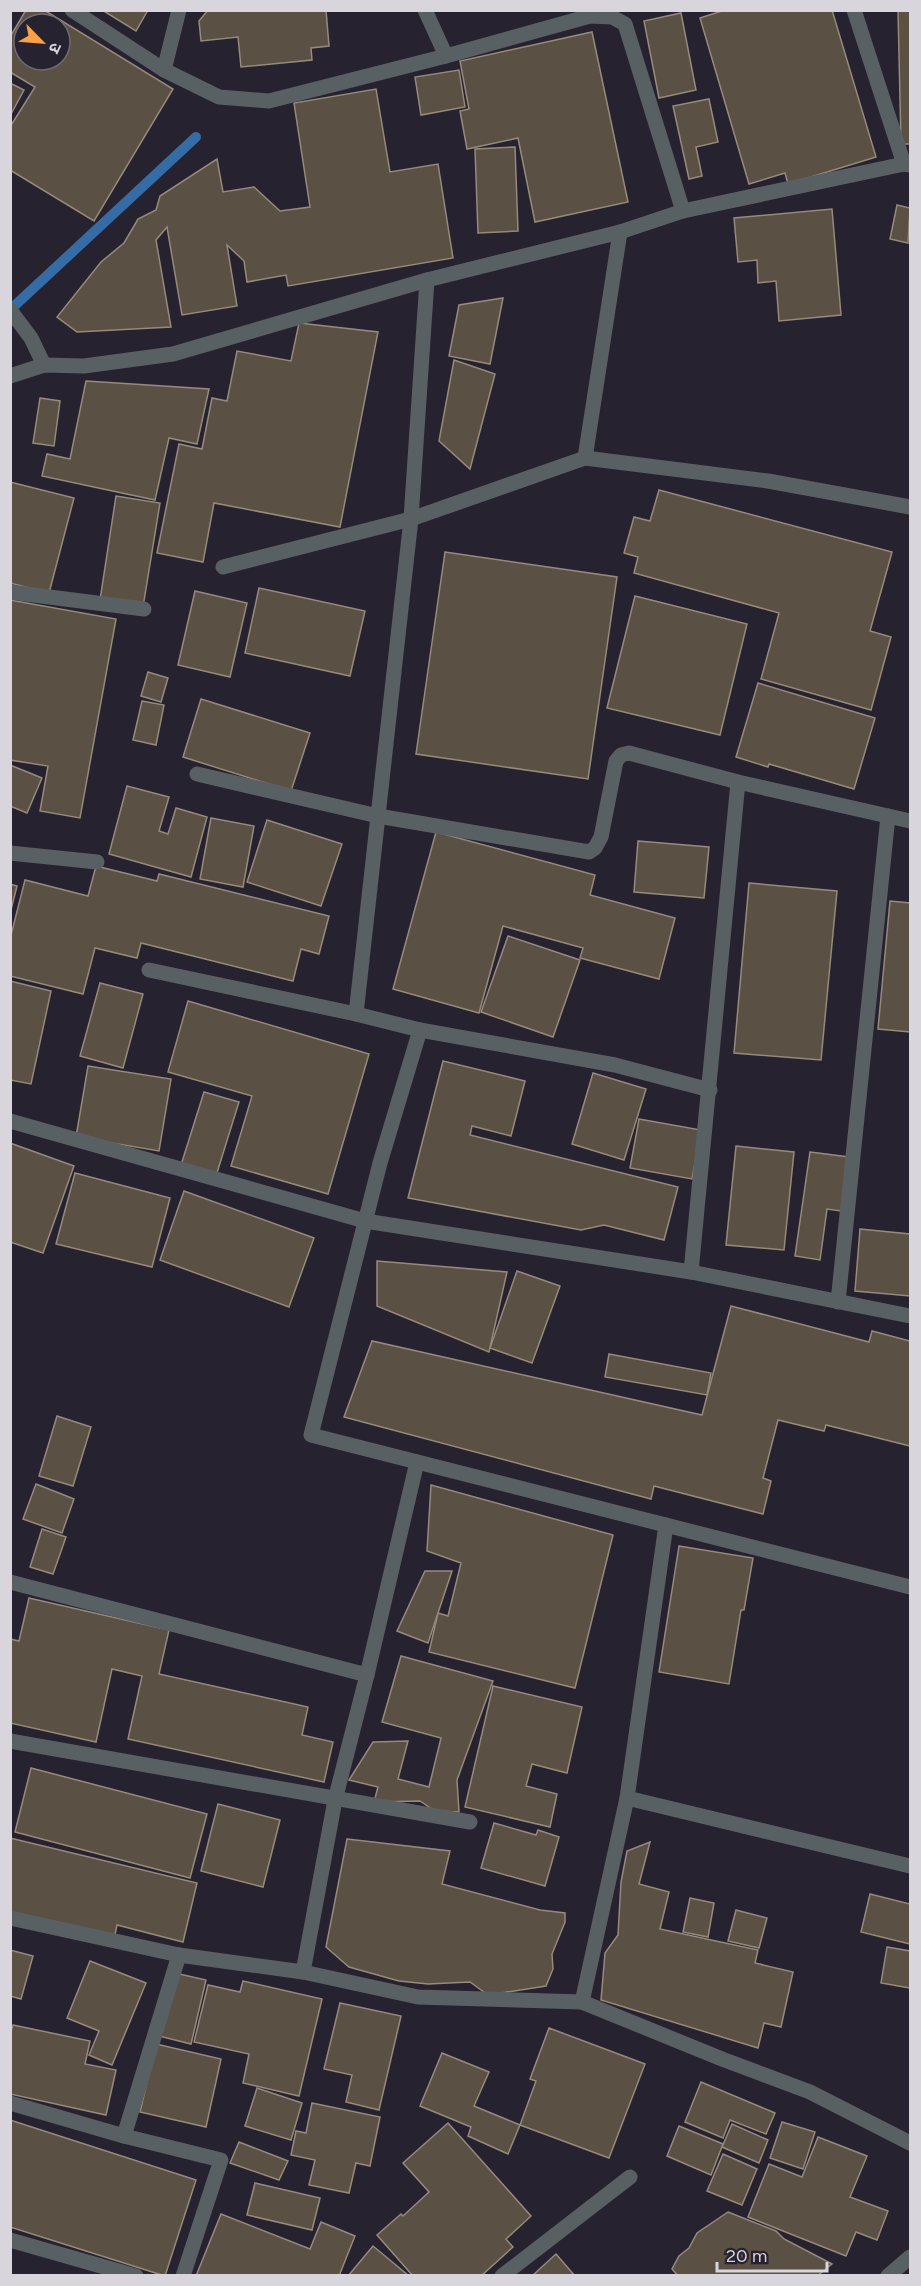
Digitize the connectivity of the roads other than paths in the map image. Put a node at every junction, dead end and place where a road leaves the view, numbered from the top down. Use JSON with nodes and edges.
{"nodes":[{"id":1,"x":72,"y":10,"type":"edge"},
{"id":2,"x":179,"y":10,"type":"edge"},
{"id":3,"x":425,"y":10,"type":"edge"},
{"id":4,"x":854,"y":10,"type":"edge"},
{"id":5,"x":446,"y":56,"type":"junction"},
{"id":6,"x":164,"y":70,"type":"junction"},
{"id":7,"x":907,"y":165,"type":"edge"},
{"id":8,"x":683,"y":211,"type":"junction"},
{"id":9,"x":620,"y":232,"type":"junction"},
{"id":10,"x":427,"y":280,"type":"junction"},
{"id":11,"x":10,"y":310,"type":"edge"},
{"id":12,"x":44,"y":365,"type":"junction"},
{"id":13,"x":10,"y":376,"type":"edge"},
{"id":14,"x":585,"y":458,"type":"junction"},
{"id":15,"x":910,"y":507,"type":"edge"},
{"id":16,"x":411,"y":519,"type":"junction"},
{"id":17,"x":223,"y":567,"type":"dead end"},
{"id":18,"x":10,"y":592,"type":"edge"},
{"id":19,"x":144,"y":609,"type":"dead end"},
{"id":20,"x":197,"y":774,"type":"dead end"},
{"id":21,"x":738,"y":782,"type":"junction"},
{"id":22,"x":378,"y":816,"type":"junction"},
{"id":23,"x":888,"y":816,"type":"junction"},
{"id":24,"x":910,"y":820,"type":"edge"},
{"id":25,"x":10,"y":853,"type":"edge"},
{"id":26,"x":97,"y":862,"type":"dead end"},
{"id":27,"x":149,"y":970,"type":"dead end"},
{"id":28,"x":357,"y":1014,"type":"junction"},
{"id":29,"x":420,"y":1030,"type":"junction"},
{"id":30,"x":710,"y":1090,"type":"junction"},
{"id":31,"x":10,"y":1121,"type":"edge"},
{"id":32,"x":365,"y":1221,"type":"junction"},
{"id":33,"x":691,"y":1272,"type":"junction"},
{"id":34,"x":838,"y":1302,"type":"junction"},
{"id":35,"x":910,"y":1316,"type":"edge"},
{"id":36,"x":417,"y":1462,"type":"junction"},
{"id":37,"x":666,"y":1525,"type":"junction"},
{"id":38,"x":10,"y":1582,"type":"edge"},
{"id":39,"x":910,"y":1587,"type":"edge"},
{"id":40,"x":367,"y":1675,"type":"junction"},
{"id":41,"x":10,"y":1741,"type":"edge"},
{"id":42,"x":627,"y":1798,"type":"junction"},
{"id":43,"x":334,"y":1800,"type":"junction"},
{"id":44,"x":470,"y":1822,"type":"dead end"},
{"id":45,"x":910,"y":1866,"type":"edge"},
{"id":46,"x":10,"y":1918,"type":"edge"},
{"id":47,"x":179,"y":1955,"type":"junction"},
{"id":48,"x":303,"y":1972,"type":"junction"},
{"id":49,"x":582,"y":2002,"type":"junction"},
{"id":50,"x":10,"y":2103,"type":"edge"},
{"id":51,"x":124,"y":2136,"type":"junction"},
{"id":52,"x":910,"y":2143,"type":"edge"},
{"id":53,"x":630,"y":2177,"type":"dead end"},
{"id":54,"x":10,"y":2240,"type":"edge"},
{"id":55,"x":910,"y":2257,"type":"edge"},
{"id":56,"x":136,"y":2276,"type":"edge"},
{"id":57,"x":183,"y":2276,"type":"edge"},
{"id":58,"x":502,"y":2276,"type":"edge"},
{"id":59,"x":888,"y":2276,"type":"edge"}],
"edges":[{"from":1,"to":6,"type":"street"},
{"from":2,"to":6,"type":"street"},
{"from":3,"to":5,"type":"street"},
{"from":4,"to":7,"type":"street"},
{"from":5,"to":6,"type":"street"},
{"from":5,"to":8,"type":"street"},
{"from":7,"to":8,"type":"street"},
{"from":8,"to":9,"type":"street"},
{"from":9,"to":10,"type":"street"},
{"from":9,"to":14,"type":"street"},
{"from":10,"to":12,"type":"street"},
{"from":10,"to":16,"type":"street"},
{"from":11,"to":12,"type":"street"},
{"from":12,"to":13,"type":"street"},
{"from":14,"to":15,"type":"street"},
{"from":14,"to":16,"type":"street"},
{"from":16,"to":17,"type":"street"},
{"from":16,"to":22,"type":"street"},
{"from":18,"to":19,"type":"street"},
{"from":20,"to":22,"type":"street"},
{"from":21,"to":22,"type":"street"},
{"from":21,"to":23,"type":"street"},
{"from":21,"to":30,"type":"street"},
{"from":22,"to":28,"type":"street"},
{"from":23,"to":24,"type":"street"},
{"from":23,"to":34,"type":"street"},
{"from":25,"to":26,"type":"street"},
{"from":27,"to":28,"type":"street"},
{"from":28,"to":29,"type":"street"},
{"from":29,"to":30,"type":"street"},
{"from":29,"to":32,"type":"street"},
{"from":30,"to":33,"type":"street"},
{"from":31,"to":32,"type":"street"},
{"from":32,"to":33,"type":"street"},
{"from":32,"to":36,"type":"street"},
{"from":33,"to":34,"type":"street"},
{"from":34,"to":35,"type":"street"},
{"from":36,"to":37,"type":"street"},
{"from":36,"to":40,"type":"street"},
{"from":37,"to":39,"type":"street"},
{"from":37,"to":42,"type":"street"},
{"from":38,"to":40,"type":"street"},
{"from":40,"to":43,"type":"street"},
{"from":41,"to":43,"type":"street"},
{"from":42,"to":45,"type":"street"},
{"from":42,"to":49,"type":"street"},
{"from":43,"to":44,"type":"street"},
{"from":43,"to":48,"type":"street"},
{"from":46,"to":47,"type":"street"},
{"from":47,"to":48,"type":"street"},
{"from":47,"to":51,"type":"street"},
{"from":48,"to":49,"type":"street"},
{"from":49,"to":52,"type":"street"},
{"from":50,"to":51,"type":"street"},
{"from":51,"to":57,"type":"street"},
{"from":53,"to":58,"type":"street"},
{"from":54,"to":56,"type":"street"},
{"from":55,"to":59,"type":"street"}]}
